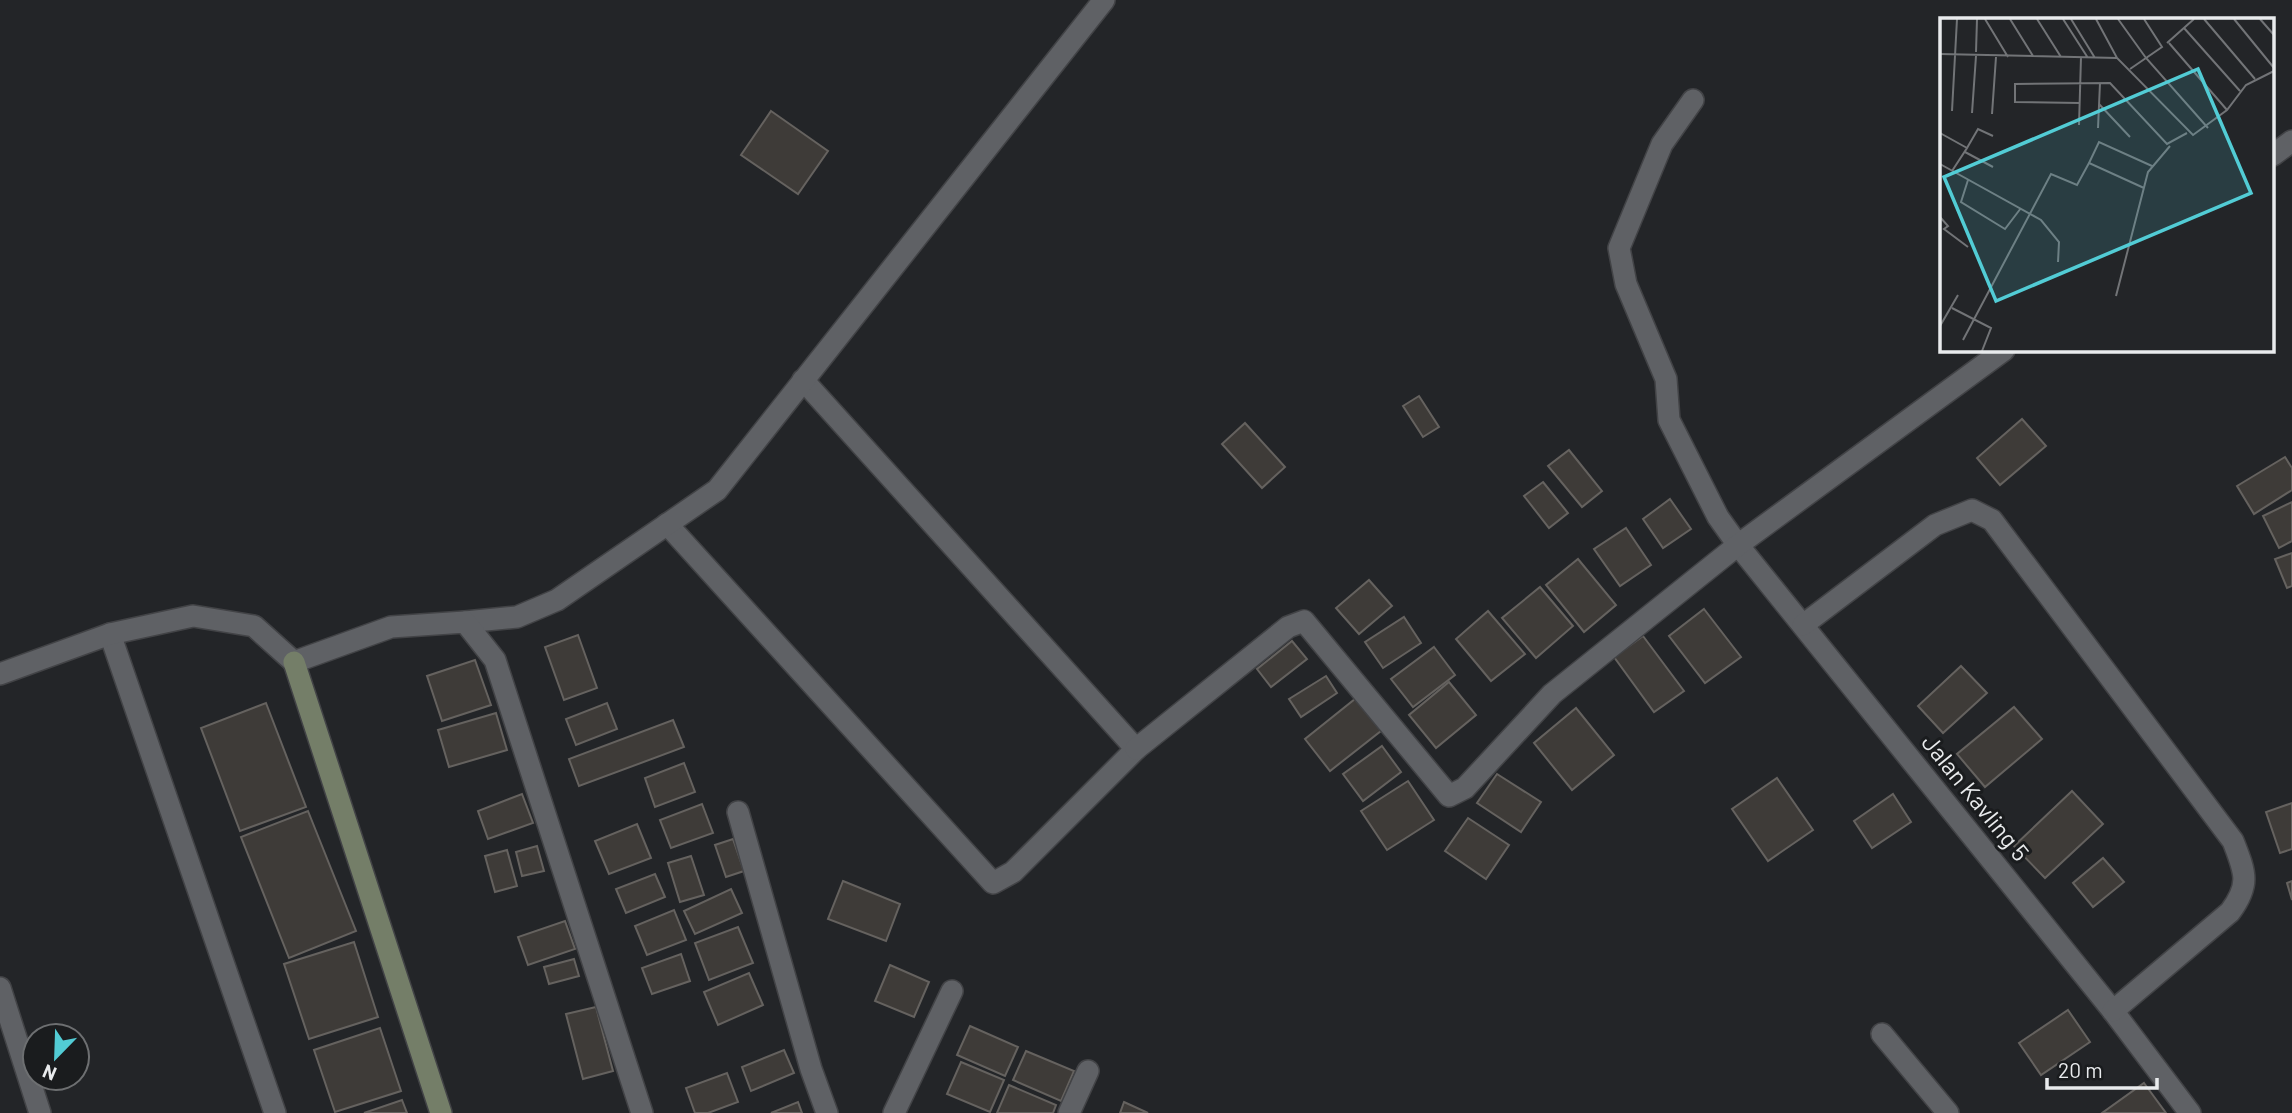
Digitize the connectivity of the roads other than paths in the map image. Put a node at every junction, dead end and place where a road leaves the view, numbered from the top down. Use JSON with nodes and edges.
{"nodes":[{"id":1,"x":1104,"y":0,"type":"edge"},
{"id":2,"x":1693,"y":100,"type":"dead end"},
{"id":3,"x":2292,"y":141,"type":"edge"},
{"id":4,"x":2274,"y":154,"type":"edge"},
{"id":5,"x":2001,"y":352,"type":"edge"},
{"id":6,"x":803,"y":380,"type":"junction"},
{"id":7,"x":667,"y":524,"type":"junction"},
{"id":8,"x":1738,"y":545,"type":"junction"},
{"id":9,"x":466,"y":622,"type":"junction"},
{"id":10,"x":1804,"y":625,"type":"junction"},
{"id":11,"x":110,"y":634,"type":"junction"},
{"id":12,"x":293,"y":662,"type":"junction"},
{"id":13,"x":0,"y":674,"type":"edge"},
{"id":14,"x":1136,"y":749,"type":"junction"},
{"id":15,"x":738,"y":812,"type":"dead end"},
{"id":16,"x":0,"y":988,"type":"edge"},
{"id":17,"x":952,"y":990,"type":"dead end"},
{"id":18,"x":2113,"y":1011,"type":"junction"},
{"id":19,"x":1882,"y":1034,"type":"dead end"},
{"id":20,"x":1088,"y":1071,"type":"dead end"},
{"id":21,"x":40,"y":1113,"type":"edge"},
{"id":22,"x":275,"y":1113,"type":"edge"},
{"id":23,"x":441,"y":1113,"type":"edge"},
{"id":24,"x":642,"y":1113,"type":"edge"},
{"id":25,"x":827,"y":1113,"type":"edge"},
{"id":26,"x":894,"y":1113,"type":"edge"},
{"id":27,"x":1069,"y":1113,"type":"edge"},
{"id":28,"x":1948,"y":1113,"type":"edge"},
{"id":29,"x":2190,"y":1113,"type":"edge"}],
"edges":[{"from":1,"to":6,"type":"street"},
{"from":2,"to":8,"type":"street","name":"Jalan Kavling 5"},
{"from":3,"to":4,"type":"street"},
{"from":5,"to":8,"type":"street"},
{"from":6,"to":7,"type":"street"},
{"from":6,"to":14,"type":"street"},
{"from":7,"to":9,"type":"street"},
{"from":7,"to":14,"type":"street"},
{"from":8,"to":10,"type":"street","name":"Jalan Kavling 5"},
{"from":8,"to":14,"type":"street"},
{"from":9,"to":12,"type":"street"},
{"from":9,"to":24,"type":"street"},
{"from":10,"to":18,"type":"street","name":"Jalan Kavling 5"},
{"from":10,"to":18,"type":"street"},
{"from":11,"to":12,"type":"street"},
{"from":11,"to":13,"type":"street"},
{"from":11,"to":22,"type":"street"},
{"from":12,"to":23,"type":"street"},
{"from":15,"to":25,"type":"street"},
{"from":16,"to":21,"type":"street"},
{"from":17,"to":26,"type":"street"},
{"from":18,"to":29,"type":"street","name":"Jalan Kavling 5"},
{"from":19,"to":28,"type":"street"},
{"from":20,"to":27,"type":"street"}]}
